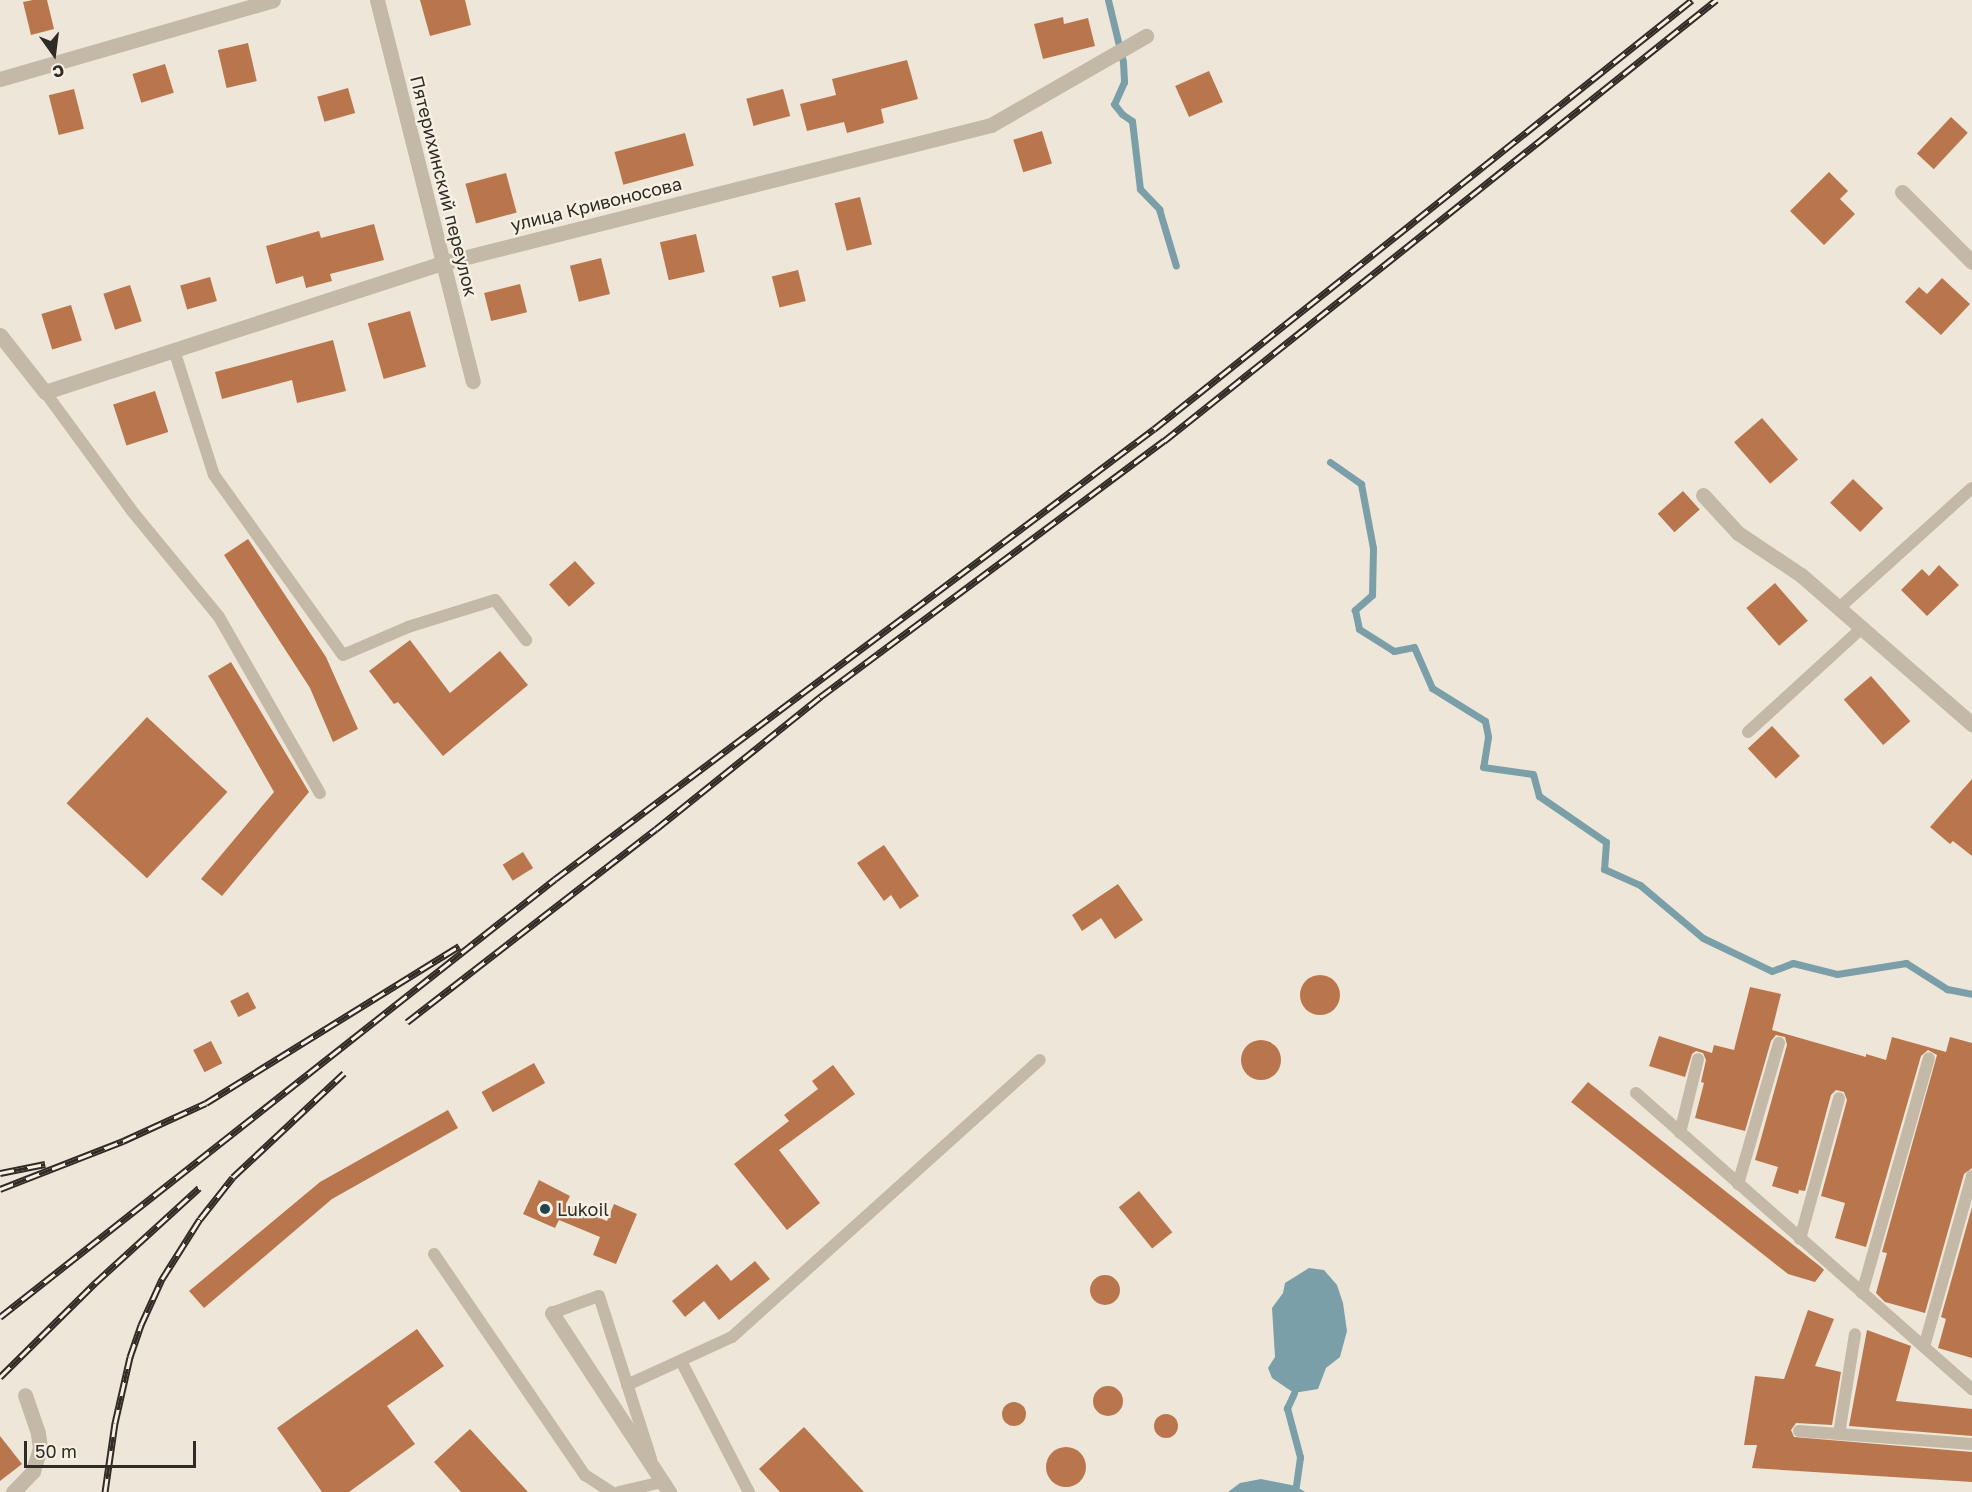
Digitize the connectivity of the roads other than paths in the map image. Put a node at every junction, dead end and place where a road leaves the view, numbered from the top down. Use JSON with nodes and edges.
{"nodes":[{"id":1,"x":273,"y":0,"type":"edge"},
{"id":2,"x":377,"y":0,"type":"edge"},
{"id":3,"x":1146,"y":36,"type":"dead end"},
{"id":4,"x":0,"y":79,"type":"edge"},
{"id":5,"x":1902,"y":192,"type":"dead end"},
{"id":6,"x":1972,"y":262,"type":"edge"},
{"id":7,"x":443,"y":263,"type":"junction"},
{"id":8,"x":3,"y":345,"type":"edge"},
{"id":9,"x":174,"y":350,"type":"junction"},
{"id":10,"x":472,"y":381,"type":"dead end"},
{"id":11,"x":45,"y":392,"type":"junction"},
{"id":12,"x":1972,"y":488,"type":"edge"},
{"id":13,"x":1703,"y":495,"type":"dead end"},
{"id":14,"x":1839,"y":608,"type":"junction"},
{"id":15,"x":1862,"y":628,"type":"junction"},
{"id":16,"x":526,"y":640,"type":"dead end"},
{"id":17,"x":1972,"y":724,"type":"edge"},
{"id":18,"x":1748,"y":732,"type":"dead end"},
{"id":19,"x":320,"y":793,"type":"dead end"},
{"id":20,"x":1779,"y":1043,"type":"dead end"},
{"id":21,"x":1929,"y":1058,"type":"dead end"},
{"id":22,"x":1698,"y":1059,"type":"dead end"},
{"id":23,"x":1040,"y":1060,"type":"dead end"},
{"id":24,"x":1636,"y":1093,"type":"dead end"},
{"id":25,"x":1839,"y":1098,"type":"dead end"},
{"id":26,"x":1680,"y":1133,"type":"junction"},
{"id":27,"x":1972,"y":1176,"type":"edge"},
{"id":28,"x":1738,"y":1184,"type":"junction"},
{"id":29,"x":1800,"y":1239,"type":"junction"},
{"id":30,"x":434,"y":1254,"type":"dead end"},
{"id":31,"x":1862,"y":1293,"type":"junction"},
{"id":32,"x":552,"y":1312,"type":"joint"},
{"id":33,"x":1855,"y":1334,"type":"dead end"},
{"id":34,"x":1924,"y":1347,"type":"junction"},
{"id":35,"x":681,"y":1361,"type":"junction"},
{"id":36,"x":627,"y":1385,"type":"junction"},
{"id":37,"x":1972,"y":1389,"type":"edge"},
{"id":38,"x":25,"y":1395,"type":"dead end"},
{"id":39,"x":1799,"y":1431,"type":"dead end"},
{"id":40,"x":1839,"y":1434,"type":"junction"},
{"id":41,"x":1972,"y":1444,"type":"edge"},
{"id":42,"x":662,"y":1482,"type":"edge"},
{"id":43,"x":13,"y":1492,"type":"edge"},
{"id":44,"x":611,"y":1492,"type":"edge"},
{"id":45,"x":619,"y":1492,"type":"edge"},
{"id":46,"x":749,"y":1492,"type":"edge"}],
"edges":[{"from":1,"to":4,"type":"street"},
{"from":2,"to":7,"type":"street","name":"Пятерихинский переулок"},
{"from":3,"to":7,"type":"street","name":"улица Кривоносова"},
{"from":5,"to":6,"type":"street"},
{"from":7,"to":9,"type":"street","name":"улица Кривоносова"},
{"from":7,"to":10,"type":"street","name":"Пятерихинский переулок"},
{"from":8,"to":11,"type":"street"},
{"from":9,"to":11,"type":"street","name":"улица Кривоносова"},
{"from":9,"to":16,"type":"lane"},
{"from":11,"to":19,"type":"lane"},
{"from":12,"to":14,"type":"lane"},
{"from":13,"to":14,"type":"street"},
{"from":14,"to":15,"type":"street"},
{"from":15,"to":17,"type":"street"},
{"from":15,"to":18,"type":"lane"},
{"from":20,"to":28,"type":"lane"},
{"from":21,"to":31,"type":"lane"},
{"from":22,"to":26,"type":"lane"},
{"from":23,"to":35,"type":"lane"},
{"from":24,"to":26,"type":"lane"},
{"from":25,"to":29,"type":"lane"},
{"from":26,"to":28,"type":"lane"},
{"from":27,"to":34,"type":"lane"},
{"from":28,"to":29,"type":"lane"},
{"from":29,"to":31,"type":"lane"},
{"from":30,"to":44,"type":"lane"},
{"from":31,"to":34,"type":"lane"},
{"from":32,"to":36,"type":"lane"},
{"from":32,"to":42,"type":"street"},
{"from":33,"to":40,"type":"lane"},
{"from":34,"to":37,"type":"lane"},
{"from":35,"to":36,"type":"lane"},
{"from":35,"to":46,"type":"lane"},
{"from":36,"to":42,"type":"lane"},
{"from":38,"to":43,"type":"street"},
{"from":39,"to":40,"type":"lane"},
{"from":40,"to":41,"type":"lane"},
{"from":42,"to":45,"type":"lane"}]}
